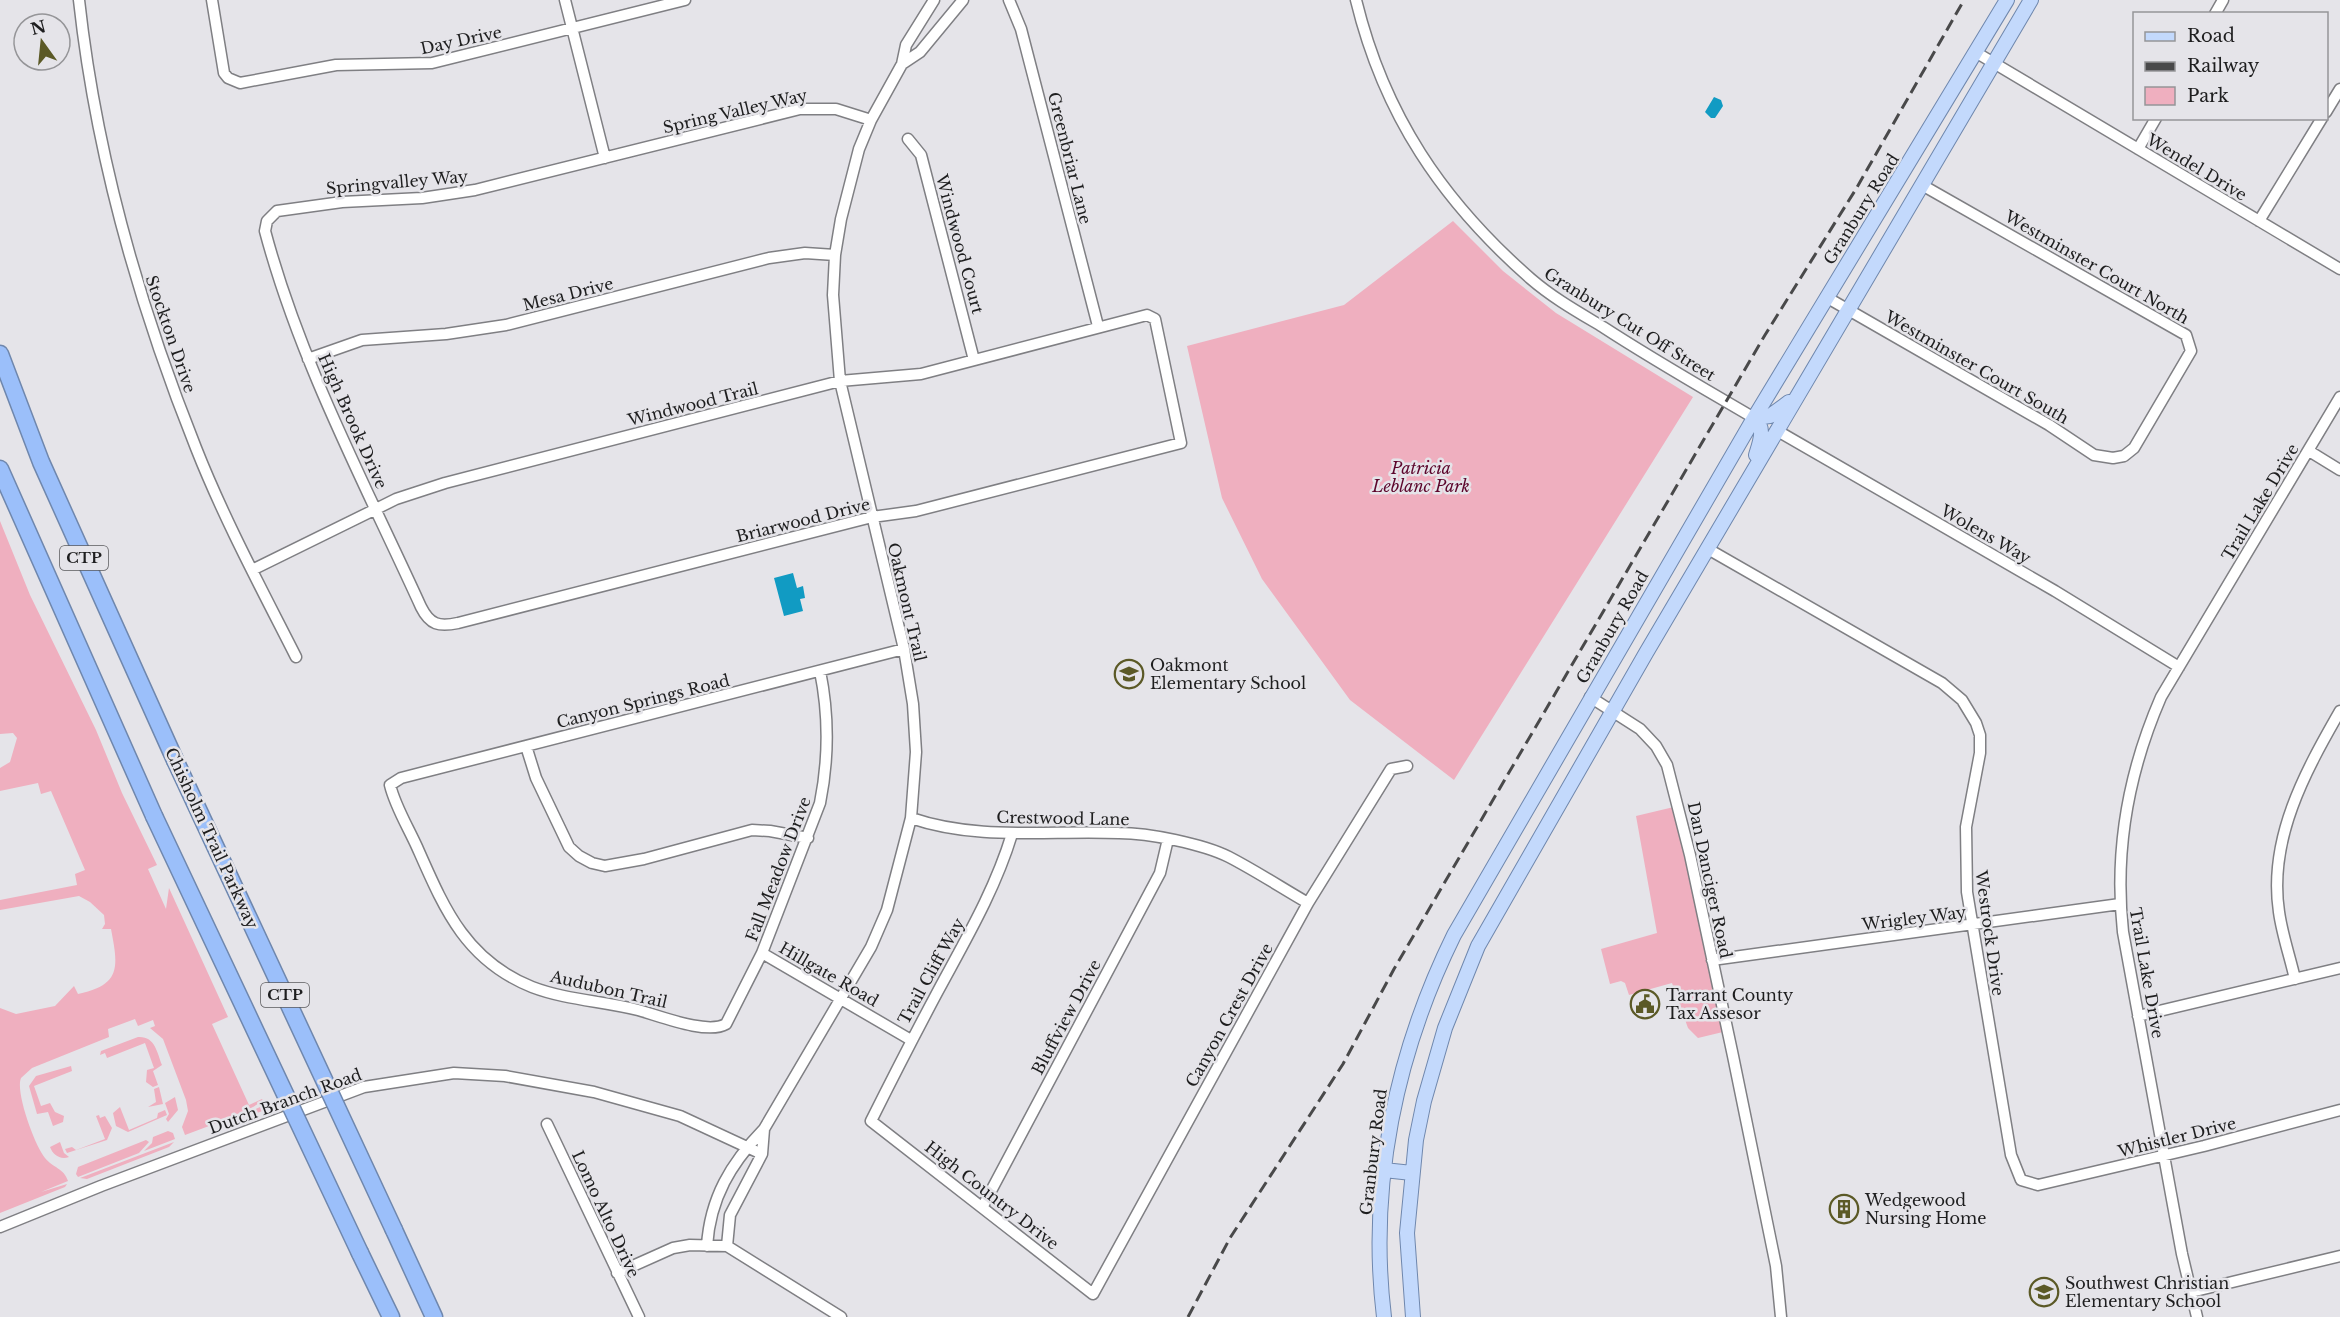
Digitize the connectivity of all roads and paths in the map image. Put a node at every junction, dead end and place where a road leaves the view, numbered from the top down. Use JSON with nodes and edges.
{"nodes":[{"id":1,"x":79,"y":0,"type":"edge"},
{"id":2,"x":212,"y":0,"type":"edge"},
{"id":3,"x":565,"y":0,"type":"edge"},
{"id":4,"x":685,"y":0,"type":"edge"},
{"id":5,"x":934,"y":0,"type":"edge"},
{"id":6,"x":963,"y":0,"type":"edge"},
{"id":7,"x":1009,"y":0,"type":"edge"},
{"id":8,"x":1356,"y":0,"type":"edge"},
{"id":9,"x":2007,"y":0,"type":"edge"},
{"id":10,"x":2031,"y":0,"type":"edge"},
{"id":11,"x":571,"y":29,"type":"junction"},
{"id":12,"x":1977,"y":53,"type":"junction"},
{"id":13,"x":1993,"y":62,"type":"junction"},
{"id":14,"x":902,"y":64,"type":"junction"},
{"id":15,"x":2340,"y":89,"type":"edge"},
{"id":16,"x":2328,"y":109,"type":"edge"},
{"id":17,"x":871,"y":120,"type":"junction"},
{"id":18,"x":2155,"y":120,"type":"edge"},
{"id":19,"x":2321,"y":120,"type":"edge"},
{"id":20,"x":909,"y":139,"type":"dead end"},
{"id":21,"x":2138,"y":149,"type":"junction"},
{"id":22,"x":605,"y":158,"type":"junction"},
{"id":23,"x":1922,"y":185,"type":"junction"},
{"id":24,"x":267,"y":221,"type":"joint"},
{"id":25,"x":2259,"y":221,"type":"junction"},
{"id":26,"x":835,"y":255,"type":"junction"},
{"id":27,"x":2340,"y":269,"type":"edge"},
{"id":28,"x":1826,"y":297,"type":"junction"},
{"id":29,"x":1848,"y":309,"type":"junction"},
{"id":30,"x":1098,"y":326,"type":"junction"},
{"id":31,"x":0,"y":354,"type":"edge"},
{"id":32,"x":308,"y":359,"type":"junction"},
{"id":33,"x":974,"y":360,"type":"junction"},
{"id":34,"x":840,"y":381,"type":"junction"},
{"id":35,"x":1798,"y":394,"type":"junction"},
{"id":36,"x":2340,"y":397,"type":"edge"},
{"id":37,"x":1754,"y":418,"type":"junction"},
{"id":38,"x":1776,"y":430,"type":"junction"},
{"id":39,"x":1181,"y":443,"type":"joint"},
{"id":40,"x":2309,"y":451,"type":"junction"},
{"id":41,"x":2113,"y":458,"type":"joint"},
{"id":42,"x":0,"y":469,"type":"edge"},
{"id":43,"x":2340,"y":470,"type":"edge"},
{"id":44,"x":1751,"y":475,"type":"junction"},
{"id":45,"x":376,"y":509,"type":"junction"},
{"id":46,"x":872,"y":517,"type":"junction"},
{"id":47,"x":1708,"y":549,"type":"junction"},
{"id":48,"x":252,"y":570,"type":"junction"},
{"id":49,"x":434,"y":624,"type":"joint"},
{"id":50,"x":904,"y":649,"type":"junction"},
{"id":51,"x":296,"y":657,"type":"dead end"},
{"id":52,"x":2179,"y":667,"type":"junction"},
{"id":53,"x":819,"y":671,"type":"junction"},
{"id":54,"x":1590,"y":697,"type":"junction"},
{"id":55,"x":1612,"y":710,"type":"junction"},
{"id":56,"x":2340,"y":711,"type":"edge"},
{"id":57,"x":526,"y":746,"type":"junction"},
{"id":58,"x":1407,"y":766,"type":"dead end"},
{"id":59,"x":390,"y":785,"type":"joint"},
{"id":60,"x":911,"y":818,"type":"junction"},
{"id":61,"x":1012,"y":834,"type":"junction"},
{"id":62,"x":808,"y":838,"type":"junction"},
{"id":63,"x":1168,"y":839,"type":"junction"},
{"id":64,"x":1308,"y":903,"type":"junction"},
{"id":65,"x":2120,"y":904,"type":"junction"},
{"id":66,"x":1971,"y":926,"type":"junction"},
{"id":67,"x":1454,"y":935,"type":"junction"},
{"id":68,"x":1478,"y":946,"type":"junction"},
{"id":69,"x":762,"y":954,"type":"junction"},
{"id":70,"x":1712,"y":960,"type":"junction"},
{"id":71,"x":2340,"y":968,"type":"edge"},
{"id":72,"x":2295,"y":979,"type":"junction"},
{"id":73,"x":840,"y":997,"type":"junction"},
{"id":74,"x":2138,"y":1016,"type":"junction"},
{"id":75,"x":717,"y":1029,"type":"joint"},
{"id":76,"x":911,"y":1040,"type":"junction"},
{"id":77,"x":2340,"y":1110,"type":"edge"},
{"id":78,"x":871,"y":1121,"type":"joint"},
{"id":79,"x":547,"y":1124,"type":"dead end"},
{"id":80,"x":764,"y":1129,"type":"junction"},
{"id":81,"x":747,"y":1147,"type":"junction"},
{"id":82,"x":762,"y":1154,"type":"junction"},
{"id":83,"x":2163,"y":1156,"type":"junction"},
{"id":84,"x":1384,"y":1170,"type":"junction"},
{"id":85,"x":1412,"y":1173,"type":"junction"},
{"id":86,"x":2021,"y":1180,"type":"joint"},
{"id":87,"x":982,"y":1206,"type":"junction"},
{"id":88,"x":0,"y":1227,"type":"edge"},
{"id":89,"x":707,"y":1246,"type":"junction"},
{"id":90,"x":727,"y":1246,"type":"junction"},
{"id":91,"x":2339,"y":1256,"type":"edge"},
{"id":92,"x":2340,"y":1268,"type":"edge"},
{"id":93,"x":617,"y":1273,"type":"junction"},
{"id":94,"x":2191,"y":1292,"type":"junction"},
{"id":95,"x":1093,"y":1294,"type":"joint"},
{"id":96,"x":391,"y":1317,"type":"edge"},
{"id":97,"x":434,"y":1317,"type":"edge"},
{"id":98,"x":639,"y":1317,"type":"edge"},
{"id":99,"x":841,"y":1317,"type":"edge"},
{"id":100,"x":1384,"y":1317,"type":"edge"},
{"id":101,"x":1413,"y":1317,"type":"edge"},
{"id":102,"x":1781,"y":1317,"type":"edge"},
{"id":103,"x":2198,"y":1317,"type":"edge"}],
"edges":[{"from":1,"to":48,"type":"street","name":"Stockton Drive"},
{"from":2,"to":11,"type":"street","name":"Day Drive"},
{"from":3,"to":11,"type":"street"},
{"from":4,"to":11,"type":"street","name":"Day Drive"},
{"from":5,"to":14,"type":"street","name":"Oakmont Trail"},
{"from":6,"to":14,"type":"street","name":"Oakmont Trail"},
{"from":7,"to":30,"type":"street","name":"Greenbriar Lane"},
{"from":8,"to":37,"type":"street","name":"Granbury Cut Off Street"},
{"from":9,"to":12,"type":"main road","name":"Granbury Road"},
{"from":10,"to":13,"type":"main road"},
{"from":11,"to":22,"type":"street"},
{"from":12,"to":13,"type":"street","name":"Wendel Drive"},
{"from":12,"to":28,"type":"main road","name":"Granbury Road"},
{"from":13,"to":21,"type":"street","name":"Wendel Drive"},
{"from":13,"to":23,"type":"main road"},
{"from":14,"to":17,"type":"street","name":"Oakmont Trail"},
{"from":15,"to":16,"type":"street"},
{"from":17,"to":22,"type":"street","name":"Spring Valley Way"},
{"from":17,"to":26,"type":"street","name":"Oakmont Trail"},
{"from":18,"to":21,"type":"street"},
{"from":19,"to":25,"type":"street"},
{"from":20,"to":33,"type":"street","name":"Windwood Court"},
{"from":21,"to":25,"type":"street","name":"Wendel Drive"},
{"from":22,"to":24,"type":"street","name":"Springvalley Way"},
{"from":23,"to":29,"type":"main road"},
{"from":23,"to":41,"type":"street","name":"Westminster Court North"},
{"from":24,"to":32,"type":"street","name":"High Brook Drive"},
{"from":25,"to":27,"type":"street","name":"Wendel Drive"},
{"from":26,"to":32,"type":"street","name":"Mesa Drive"},
{"from":26,"to":34,"type":"street","name":"Oakmont Trail"},
{"from":28,"to":29,"type":"street","name":"Westminster Court South"},
{"from":28,"to":37,"type":"main road","name":"Granbury Road"},
{"from":29,"to":35,"type":"main road"},
{"from":29,"to":41,"type":"street","name":"Westminster Court South"},
{"from":30,"to":33,"type":"street","name":"Windwood Trail"},
{"from":30,"to":39,"type":"street","name":"Windwood Trail"},
{"from":31,"to":97,"type":"highway","name":"Chisholm Trail Parkway","number":"CTP","bridge":true},
{"from":32,"to":45,"type":"street","name":"High Brook Drive"},
{"from":33,"to":34,"type":"street","name":"Windwood Trail"},
{"from":34,"to":45,"type":"street","name":"Windwood Trail"},
{"from":34,"to":46,"type":"street","name":"Oakmont Trail"},
{"from":35,"to":37,"type":"main road"},
{"from":35,"to":38,"type":"main road"},
{"from":36,"to":40,"type":"street","name":"Trail Lake Drive"},
{"from":37,"to":44,"type":"main road"},
{"from":37,"to":54,"type":"main road","name":"Granbury Road"},
{"from":38,"to":44,"type":"main road"},
{"from":38,"to":52,"type":"street","name":"Wolens Way"},
{"from":39,"to":46,"type":"street","name":"Briarwood Drive"},
{"from":40,"to":43,"type":"street"},
{"from":40,"to":52,"type":"street","name":"Trail Lake Drive"},
{"from":42,"to":96,"type":"highway","number":"CTP","bridge":true},
{"from":44,"to":47,"type":"main road"},
{"from":45,"to":48,"type":"street","name":"Windwood Trail"},
{"from":45,"to":49,"type":"street","name":"High Brook Drive"},
{"from":46,"to":49,"type":"street","name":"Briarwood Drive"},
{"from":46,"to":50,"type":"street","name":"Oakmont Trail"},
{"from":47,"to":55,"type":"main road"},
{"from":47,"to":66,"type":"street","name":"Westrock Drive"},
{"from":48,"to":51,"type":"street","name":"Stockton Drive"},
{"from":50,"to":53,"type":"street","name":"Canyon Springs Road"},
{"from":50,"to":60,"type":"street","name":"Oakmont Trail"},
{"from":52,"to":65,"type":"street","name":"Trail Lake Drive"},
{"from":53,"to":57,"type":"street","name":"Canyon Springs Road"},
{"from":53,"to":62,"type":"street","name":"Fall Meadow Drive"},
{"from":54,"to":55,"type":"street","name":"Dan Danciger Road"},
{"from":54,"to":67,"type":"main road","name":"Granbury Road"},
{"from":55,"to":68,"type":"main road"},
{"from":55,"to":70,"type":"street","name":"Dan Danciger Road"},
{"from":56,"to":72,"type":"street"},
{"from":57,"to":59,"type":"street","name":"Canyon Springs Road"},
{"from":57,"to":62,"type":"street"},
{"from":58,"to":64,"type":"street","name":"Canyon Crest Drive"},
{"from":59,"to":75,"type":"street","name":"Audubon Trail"},
{"from":60,"to":61,"type":"street","name":"Crestwood Lane"},
{"from":60,"to":73,"type":"street","name":"Oakmont Trail"},
{"from":61,"to":63,"type":"street","name":"Crestwood Lane"},
{"from":61,"to":76,"type":"street","name":"Trail Cliff Way"},
{"from":62,"to":69,"type":"street","name":"Fall Meadow Drive"},
{"from":63,"to":64,"type":"street","name":"Crestwood Lane"},
{"from":63,"to":87,"type":"street","name":"Bluffview Drive"},
{"from":64,"to":95,"type":"street","name":"Canyon Crest Drive"},
{"from":65,"to":66,"type":"street","name":"Wrigley Way"},
{"from":65,"to":74,"type":"street","name":"Trail Lake Drive"},
{"from":66,"to":70,"type":"street","name":"Wrigley Way"},
{"from":66,"to":86,"type":"street","name":"Westrock Drive"},
{"from":67,"to":68,"type":"main road"},
{"from":67,"to":84,"type":"main road","name":"Granbury Road"},
{"from":68,"to":85,"type":"main road"},
{"from":69,"to":73,"type":"street","name":"Hillgate Road"},
{"from":69,"to":75,"type":"street","name":"Fall Meadow Drive"},
{"from":70,"to":102,"type":"street","name":"Dan Danciger Road"},
{"from":71,"to":72,"type":"street"},
{"from":72,"to":74,"type":"street"},
{"from":73,"to":76,"type":"street","name":"Hillgate Road"},
{"from":73,"to":80,"type":"street","name":"Oakmont Trail"},
{"from":74,"to":83,"type":"street","name":"Trail Lake Drive"},
{"from":76,"to":78,"type":"street","name":"Trail Cliff Way"},
{"from":77,"to":83,"type":"street","name":"Whistler Drive"},
{"from":78,"to":87,"type":"street","name":"High Country Drive"},
{"from":79,"to":93,"type":"street","name":"Lomo Alto Drive"},
{"from":80,"to":81,"type":"street","name":"Oakmont Trail"},
{"from":80,"to":82,"type":"street","name":"Oakmont Trail"},
{"from":81,"to":82,"type":"street","name":"Dutch Branch Road"},
{"from":81,"to":88,"type":"street","name":"Dutch Branch Road"},
{"from":81,"to":89,"type":"street","name":"Oakmont Trail"},
{"from":82,"to":90,"type":"street","name":"Oakmont Trail"},
{"from":83,"to":86,"type":"street","name":"Whistler Drive"},
{"from":83,"to":94,"type":"street","name":"Trail Lake Drive"},
{"from":84,"to":85,"type":"main road"},
{"from":84,"to":100,"type":"main road","name":"Granbury Road"},
{"from":85,"to":101,"type":"main road"},
{"from":87,"to":95,"type":"street","name":"High Country Drive"},
{"from":89,"to":90,"type":"street"},
{"from":89,"to":93,"type":"street"},
{"from":90,"to":99,"type":"street"},
{"from":91,"to":92,"type":"street"},
{"from":91,"to":94,"type":"street"},
{"from":93,"to":98,"type":"street","name":"Lomo Alto Drive"},
{"from":94,"to":103,"type":"street","name":"Trail Lake Drive"}]}
